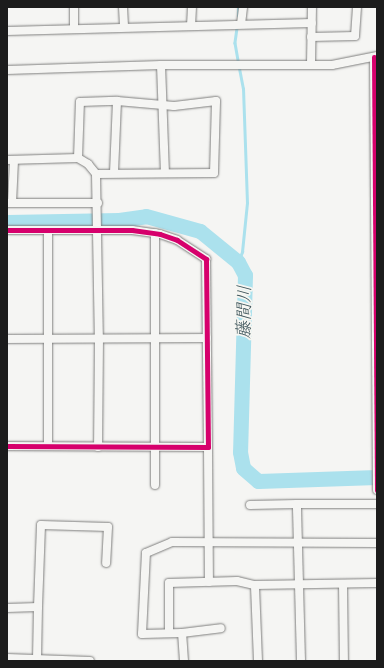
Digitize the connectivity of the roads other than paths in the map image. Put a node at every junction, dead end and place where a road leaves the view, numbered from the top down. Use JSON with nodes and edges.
{"nodes":[{"id":1,"x":74,"y":7,"type":"edge"},
{"id":2,"x":123,"y":7,"type":"edge"},
{"id":3,"x":192,"y":7,"type":"edge"},
{"id":4,"x":243,"y":7,"type":"edge"},
{"id":5,"x":312,"y":7,"type":"edge"},
{"id":6,"x":357,"y":7,"type":"edge"},
{"id":7,"x":312,"y":23,"type":"junction"},
{"id":8,"x":242,"y":24,"type":"junction"},
{"id":9,"x":191,"y":26,"type":"junction"},
{"id":10,"x":124,"y":27,"type":"junction"},
{"id":11,"x":74,"y":28,"type":"junction"},
{"id":12,"x":7,"y":31,"type":"edge"},
{"id":13,"x":312,"y":37,"type":"junction"},
{"id":14,"x":375,"y":57,"type":"edge"},
{"id":15,"x":311,"y":64,"type":"junction"},
{"id":16,"x":161,"y":65,"type":"junction"},
{"id":17,"x":7,"y":70,"type":"edge"},
{"id":18,"x":117,"y":101,"type":"junction"},
{"id":19,"x":161,"y":104,"type":"junction"},
{"id":20,"x":78,"y":158,"type":"junction"},
{"id":21,"x":10,"y":160,"type":"edge"},
{"id":22,"x":114,"y":173,"type":"junction"},
{"id":23,"x":165,"y":173,"type":"junction"},
{"id":24,"x":96,"y":174,"type":"junction"},
{"id":25,"x":10,"y":203,"type":"edge"},
{"id":26,"x":98,"y":203,"type":"junction"},
{"id":27,"x":375,"y":207,"type":"edge"},
{"id":28,"x":7,"y":230,"type":"edge"},
{"id":29,"x":48,"y":230,"type":"junction"},
{"id":30,"x":97,"y":231,"type":"junction"},
{"id":31,"x":155,"y":233,"type":"junction"},
{"id":32,"x":156,"y":337,"type":"junction"},
{"id":33,"x":99,"y":338,"type":"junction"},
{"id":34,"x":207,"y":338,"type":"junction"},
{"id":35,"x":7,"y":339,"type":"edge"},
{"id":36,"x":47,"y":339,"type":"junction"},
{"id":37,"x":7,"y":446,"type":"edge"},
{"id":38,"x":48,"y":446,"type":"junction"},
{"id":39,"x":98,"y":447,"type":"junction"},
{"id":40,"x":154,"y":447,"type":"junction"},
{"id":41,"x":208,"y":447,"type":"junction"},
{"id":42,"x":376,"y":456,"type":"edge"},
{"id":43,"x":155,"y":485,"type":"dead end"},
{"id":44,"x":377,"y":490,"type":"edge"},
{"id":45,"x":297,"y":504,"type":"junction"},
{"id":46,"x":377,"y":504,"type":"edge"},
{"id":47,"x":250,"y":505,"type":"dead end"},
{"id":48,"x":208,"y":543,"type":"junction"},
{"id":49,"x":299,"y":543,"type":"junction"},
{"id":50,"x":377,"y":543,"type":"edge"},
{"id":51,"x":106,"y":563,"type":"dead end"},
{"id":52,"x":209,"y":582,"type":"junction"},
{"id":53,"x":377,"y":583,"type":"edge"},
{"id":54,"x":343,"y":584,"type":"junction"},
{"id":55,"x":255,"y":585,"type":"junction"},
{"id":56,"x":300,"y":585,"type":"junction"},
{"id":57,"x":38,"y":607,"type":"junction"},
{"id":58,"x":7,"y":608,"type":"edge"},
{"id":59,"x":222,"y":628,"type":"dead end"},
{"id":60,"x":169,"y":633,"type":"junction"},
{"id":61,"x":182,"y":633,"type":"junction"},
{"id":62,"x":7,"y":658,"type":"edge"},
{"id":63,"x":37,"y":659,"type":"junction"},
{"id":64,"x":90,"y":661,"type":"edge"},
{"id":65,"x":184,"y":661,"type":"edge"},
{"id":66,"x":258,"y":661,"type":"edge"},
{"id":67,"x":301,"y":661,"type":"edge"},
{"id":68,"x":344,"y":661,"type":"edge"}],
"edges":[{"from":1,"to":11,"type":"street"},
{"from":2,"to":10,"type":"street"},
{"from":3,"to":9,"type":"street"},
{"from":4,"to":8,"type":"street"},
{"from":5,"to":7,"type":"street"},
{"from":6,"to":13,"type":"street"},
{"from":7,"to":8,"type":"street"},
{"from":7,"to":13,"type":"street"},
{"from":8,"to":9,"type":"street"},
{"from":9,"to":10,"type":"street"},
{"from":10,"to":11,"type":"street"},
{"from":11,"to":12,"type":"street"},
{"from":13,"to":15,"type":"street"},
{"from":14,"to":15,"type":"street"},
{"from":14,"to":27,"type":"street"},
{"from":15,"to":16,"type":"street"},
{"from":16,"to":17,"type":"street"},
{"from":16,"to":19,"type":"street"},
{"from":18,"to":19,"type":"street"},
{"from":18,"to":20,"type":"street"},
{"from":18,"to":22,"type":"street"},
{"from":19,"to":23,"type":"street"},
{"from":19,"to":23,"type":"street"},
{"from":20,"to":21,"type":"street"},
{"from":20,"to":24,"type":"street"},
{"from":21,"to":25,"type":"street"},
{"from":22,"to":23,"type":"street"},
{"from":22,"to":24,"type":"street"},
{"from":24,"to":26,"type":"street"},
{"from":25,"to":26,"type":"street"},
{"from":26,"to":30,"type":"street"},
{"from":27,"to":42,"type":"street"},
{"from":28,"to":29,"type":"street"},
{"from":29,"to":30,"type":"street"},
{"from":29,"to":36,"type":"street"},
{"from":30,"to":31,"type":"street"},
{"from":30,"to":33,"type":"street"},
{"from":31,"to":32,"type":"street"},
{"from":31,"to":34,"type":"street"},
{"from":32,"to":33,"type":"street"},
{"from":32,"to":34,"type":"street"},
{"from":32,"to":40,"type":"street"},
{"from":33,"to":36,"type":"street"},
{"from":33,"to":39,"type":"street"},
{"from":34,"to":41,"type":"street"},
{"from":35,"to":36,"type":"street"},
{"from":36,"to":38,"type":"street"},
{"from":37,"to":38,"type":"street"},
{"from":38,"to":39,"type":"street"},
{"from":39,"to":40,"type":"street"},
{"from":40,"to":41,"type":"street"},
{"from":40,"to":43,"type":"street"},
{"from":41,"to":48,"type":"street"},
{"from":42,"to":44,"type":"street"},
{"from":45,"to":46,"type":"street"},
{"from":45,"to":47,"type":"street"},
{"from":45,"to":49,"type":"street"},
{"from":48,"to":49,"type":"street"},
{"from":48,"to":52,"type":"street"},
{"from":48,"to":60,"type":"street"},
{"from":49,"to":50,"type":"street"},
{"from":49,"to":56,"type":"street"},
{"from":51,"to":57,"type":"street"},
{"from":52,"to":55,"type":"street"},
{"from":52,"to":60,"type":"street"},
{"from":53,"to":54,"type":"street"},
{"from":54,"to":56,"type":"street"},
{"from":54,"to":68,"type":"street"},
{"from":55,"to":56,"type":"street"},
{"from":55,"to":66,"type":"street"},
{"from":56,"to":67,"type":"street"},
{"from":57,"to":58,"type":"street"},
{"from":57,"to":63,"type":"street"},
{"from":59,"to":61,"type":"street"},
{"from":60,"to":61,"type":"street"},
{"from":61,"to":65,"type":"street"},
{"from":62,"to":63,"type":"street"},
{"from":63,"to":64,"type":"street"}]}
